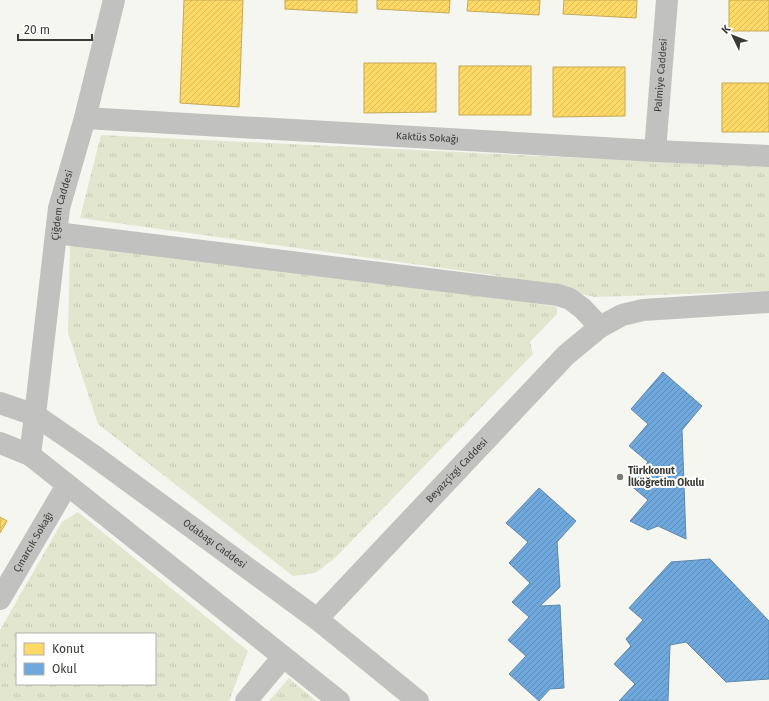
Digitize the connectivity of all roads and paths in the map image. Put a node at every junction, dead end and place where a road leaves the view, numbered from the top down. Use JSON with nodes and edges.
{"nodes":[{"id":1,"x":114,"y":0,"type":"edge"},
{"id":2,"x":667,"y":0,"type":"edge"},
{"id":3,"x":85,"y":118,"type":"junction"},
{"id":4,"x":655,"y":151,"type":"junction"},
{"id":5,"x":769,"y":156,"type":"edge"},
{"id":6,"x":56,"y":233,"type":"junction"},
{"id":7,"x":769,"y":302,"type":"edge"},
{"id":8,"x":600,"y":327,"type":"junction"},
{"id":9,"x":0,"y":403,"type":"edge"},
{"id":10,"x":35,"y":415,"type":"junction"},
{"id":11,"x":0,"y":443,"type":"edge"},
{"id":12,"x":30,"y":454,"type":"junction"},
{"id":13,"x":67,"y":485,"type":"junction"},
{"id":14,"x":1,"y":596,"type":"edge"},
{"id":15,"x":317,"y":619,"type":"junction"},
{"id":16,"x":283,"y":656,"type":"junction"},
{"id":17,"x":246,"y":701,"type":"edge"},
{"id":18,"x":339,"y":701,"type":"edge"},
{"id":19,"x":418,"y":701,"type":"edge"}],
"edges":[{"from":1,"to":3,"type":"street","name":"Çiğdem Caddesi"},
{"from":2,"to":4,"type":"street","name":"Palmiye Caddesi"},
{"from":3,"to":4,"type":"street","name":"Kaktüs Sokağı"},
{"from":3,"to":6,"type":"street","name":"Çiğdem Caddesi"},
{"from":4,"to":5,"type":"street","name":"Kaktüs Sokağı"},
{"from":6,"to":8,"type":"street"},
{"from":6,"to":10,"type":"street","name":"Çiğdem Caddesi"},
{"from":7,"to":8,"type":"street","name":"Beyazçizgi Caddesi"},
{"from":8,"to":15,"type":"street","name":"Beyazçizgi Caddesi"},
{"from":9,"to":10,"type":"street","name":"Odabaşı Caddesi"},
{"from":10,"to":12,"type":"street","name":"Çiğdem Caddesi"},
{"from":10,"to":15,"type":"street","name":"Odabaşı Caddesi"},
{"from":11,"to":12,"type":"street"},
{"from":12,"to":13,"type":"street"},
{"from":13,"to":14,"type":"street","name":"Çınarcık Sokağı"},
{"from":13,"to":16,"type":"street"},
{"from":15,"to":19,"type":"street","name":"Odabaşı Caddesi"},
{"from":16,"to":17,"type":"street"},
{"from":16,"to":18,"type":"street"}]}
